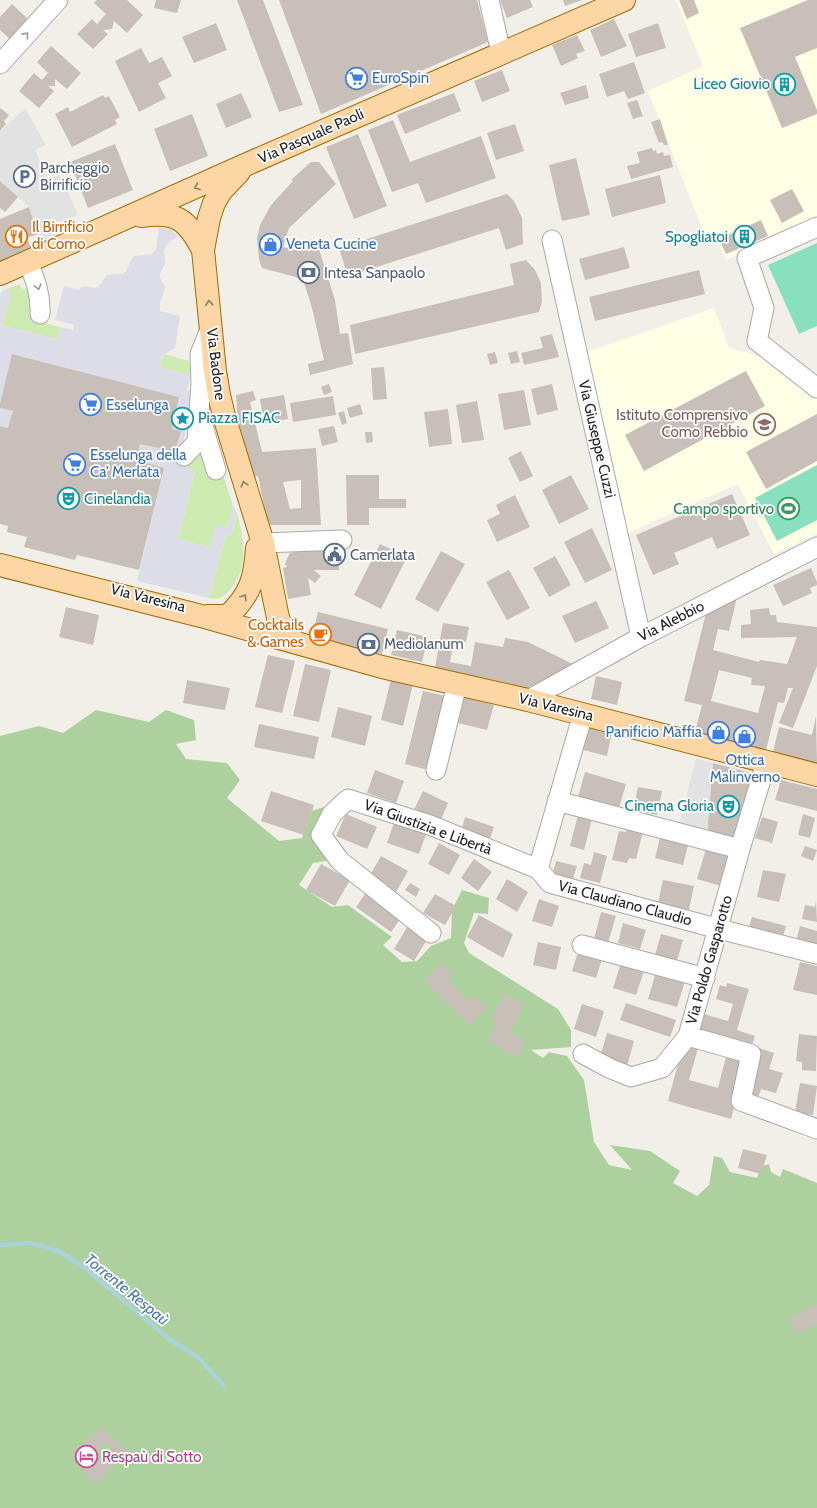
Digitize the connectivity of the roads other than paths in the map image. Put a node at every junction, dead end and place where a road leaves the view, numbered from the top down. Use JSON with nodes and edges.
{"nodes":[{"id":1,"x":58,"y":0,"type":"edge"},
{"id":2,"x":489,"y":0,"type":"edge"},
{"id":3,"x":612,"y":2,"type":"edge"},
{"id":4,"x":501,"y":53,"type":"junction"},
{"id":5,"x":0,"y":64,"type":"edge"},
{"id":6,"x":245,"y":165,"type":"junction"},
{"id":7,"x":120,"y":220,"type":"junction"},
{"id":8,"x":817,"y":227,"type":"edge"},
{"id":9,"x":552,"y":240,"type":"dead end"},
{"id":10,"x":203,"y":250,"type":"junction"},
{"id":11,"x":28,"y":262,"type":"junction"},
{"id":12,"x":0,"y":274,"type":"edge"},
{"id":13,"x":40,"y":314,"type":"dead end"},
{"id":14,"x":211,"y":327,"type":"junction"},
{"id":15,"x":817,"y":388,"type":"edge"},
{"id":16,"x":199,"y":411,"type":"junction"},
{"id":17,"x":184,"y":456,"type":"dead end"},
{"id":18,"x":216,"y":470,"type":"dead end"},
{"id":19,"x":256,"y":522,"type":"junction"},
{"id":20,"x":342,"y":540,"type":"dead end"},
{"id":21,"x":263,"y":543,"type":"junction"},
{"id":22,"x":817,"y":547,"type":"edge"},
{"id":23,"x":0,"y":560,"type":"edge"},
{"id":24,"x":0,"y":565,"type":"edge"},
{"id":25,"x":201,"y":616,"type":"junction"},
{"id":26,"x":228,"y":616,"type":"junction"},
{"id":27,"x":641,"y":637,"type":"junction"},
{"id":28,"x":294,"y":642,"type":"junction"},
{"id":29,"x":458,"y":684,"type":"junction"},
{"id":30,"x":528,"y":700,"type":"junction"},
{"id":31,"x":582,"y":714,"type":"junction"},
{"id":32,"x":766,"y":763,"type":"junction"},
{"id":33,"x":436,"y":770,"type":"dead end"},
{"id":34,"x":817,"y":776,"type":"edge"},
{"id":35,"x":557,"y":801,"type":"junction"},
{"id":36,"x":740,"y":850,"type":"junction"},
{"id":37,"x":538,"y":869,"type":"junction"},
{"id":38,"x":719,"y":929,"type":"junction"},
{"id":39,"x":432,"y":933,"type":"dead end"},
{"id":40,"x":582,"y":945,"type":"dead end"},
{"id":41,"x":817,"y":954,"type":"edge"},
{"id":42,"x":705,"y":978,"type":"junction"},
{"id":43,"x":688,"y":1036,"type":"junction"},
{"id":44,"x":583,"y":1054,"type":"dead end"},
{"id":45,"x":817,"y":1129,"type":"edge"}],
"edges":[{"from":5,"to":1,"type":"street","one_way":true},
{"from":2,"to":4,"type":"street"},
{"from":3,"to":4,"type":"main road","name":"Via Pasquale Paoli"},
{"from":4,"to":6,"type":"main road","name":"Via Pasquale Paoli"},
{"from":6,"to":7,"type":"main road","name":"Via Pasquale Paoli","one_way":true},
{"from":6,"to":10,"type":"main road","name":"Via Badone"},
{"from":7,"to":10,"type":"main road","name":"Via Badone"},
{"from":7,"to":11,"type":"main road","name":"Via Pasquale Paoli"},
{"from":8,"to":15,"type":"street"},
{"from":9,"to":27,"type":"street","name":"Via Giuseppe Cuzzi"},
{"from":14,"to":10,"type":"main road","name":"Via Badone","one_way":true},
{"from":11,"to":12,"type":"main road","name":"Via Pasquale Paoli"},
{"from":11,"to":13,"type":"street","one_way":true},
{"from":14,"to":16,"type":"street"},
{"from":19,"to":14,"type":"main road","name":"Via Badone","one_way":true},
{"from":16,"to":17,"type":"street"},
{"from":16,"to":18,"type":"street"},
{"from":19,"to":21,"type":"main road","name":"Via Badone"},
{"from":26,"to":19,"type":"main road","name":"Via Badone","one_way":true},
{"from":20,"to":21,"type":"street"},
{"from":21,"to":28,"type":"main road","name":"Via Badone"},
{"from":22,"to":27,"type":"street","name":"Via Alebbio"},
{"from":23,"to":26,"type":"street","name":"Via Varesina"},
{"from":24,"to":25,"type":"main road","name":"Via Varesina"},
{"from":25,"to":26,"type":"main road"},
{"from":25,"to":28,"type":"main road","name":"Via Varesina"},
{"from":26,"to":28,"type":"street","name":"Via Varesina"},
{"from":27,"to":30,"type":"street","name":"Via Alebbio"},
{"from":28,"to":29,"type":"main road","name":"Via Varesina"},
{"from":29,"to":30,"type":"main road","name":"Via Varesina"},
{"from":29,"to":33,"type":"street"},
{"from":30,"to":31,"type":"main road","name":"Via Varesina"},
{"from":31,"to":32,"type":"main road","name":"Via Varesina"},
{"from":31,"to":35,"type":"street"},
{"from":32,"to":34,"type":"main road","name":"Via Varesina"},
{"from":32,"to":36,"type":"street","name":"Via Poldo Gasparotto"},
{"from":35,"to":36,"type":"street"},
{"from":35,"to":37,"type":"street"},
{"from":36,"to":38,"type":"street","name":"Via Poldo Gasparotto"},
{"from":37,"to":38,"type":"street","name":"Via Claudiano Claudio"},
{"from":37,"to":39,"type":"street","name":"Via Giustizia e Libertà"},
{"from":38,"to":41,"type":"street","name":"Via Claudiano Claudio"},
{"from":38,"to":42,"type":"street","name":"Via Poldo Gasparotto"},
{"from":40,"to":42,"type":"street"},
{"from":42,"to":43,"type":"street","name":"Via Poldo Gasparotto"},
{"from":43,"to":44,"type":"street","name":"Via Poldo Gasparotto"},
{"from":43,"to":45,"type":"street"}]}
